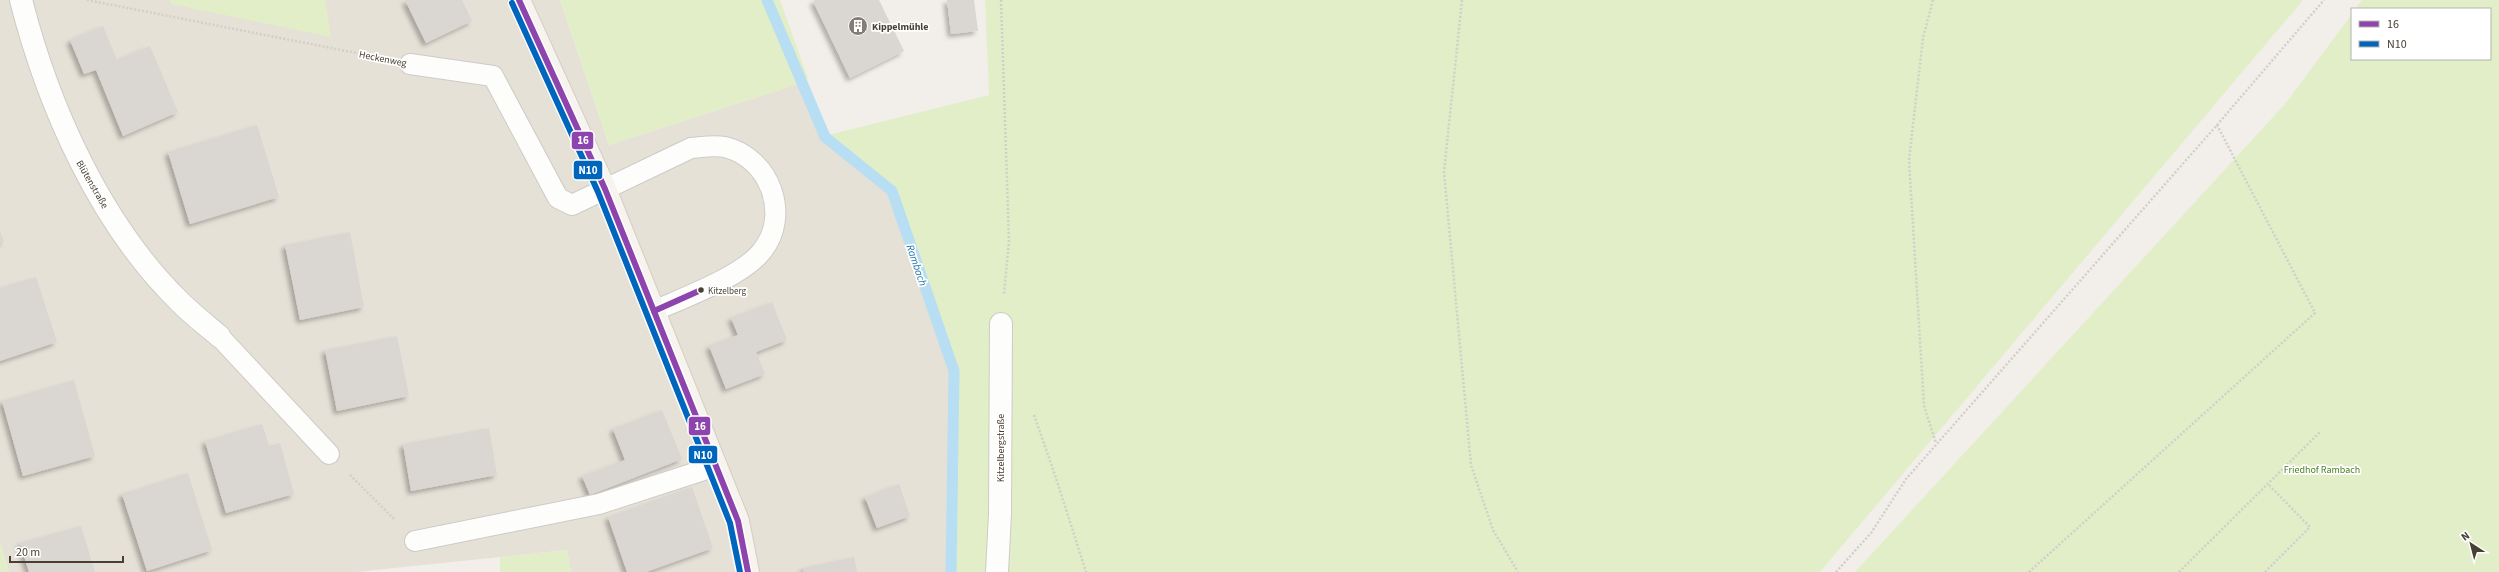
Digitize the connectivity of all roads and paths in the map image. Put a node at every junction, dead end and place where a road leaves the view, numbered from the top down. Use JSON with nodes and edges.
{"nodes":[{"id":1,"x":22,"y":0,"type":"edge"},
{"id":2,"x":87,"y":0,"type":"edge"},
{"id":3,"x":519,"y":0,"type":"edge"},
{"id":4,"x":1001,"y":0,"type":"edge"},
{"id":5,"x":1462,"y":0,"type":"edge"},
{"id":6,"x":1933,"y":0,"type":"edge"},
{"id":7,"x":2324,"y":0,"type":"edge"},
{"id":8,"x":410,"y":64,"type":"joint"},
{"id":9,"x":2217,"y":125,"type":"junction"},
{"id":10,"x":605,"y":189,"type":"junction"},
{"id":11,"x":654,"y":311,"type":"junction"},
{"id":12,"x":1001,"y":324,"type":"joint"},
{"id":13,"x":218,"y":336,"type":"joint"},
{"id":14,"x":1032,"y":410,"type":"dead end"},
{"id":15,"x":2321,"y":431,"type":"dead end"},
{"id":16,"x":1936,"y":443,"type":"junction"},
{"id":17,"x":329,"y":454,"type":"joint"},
{"id":18,"x":716,"y":466,"type":"junction"},
{"id":19,"x":2268,"y":484,"type":"junction"},
{"id":20,"x":415,"y":541,"type":"joint"},
{"id":21,"x":748,"y":572,"type":"edge"},
{"id":22,"x":997,"y":572,"type":"edge"},
{"id":23,"x":1086,"y":572,"type":"edge"},
{"id":24,"x":1518,"y":572,"type":"edge"},
{"id":25,"x":1836,"y":572,"type":"edge"},
{"id":26,"x":2029,"y":572,"type":"edge"},
{"id":27,"x":2179,"y":572,"type":"edge"},
{"id":28,"x":2265,"y":572,"type":"edge"}],
"edges":[{"from":1,"to":13,"type":"street","name":"Blütenstraße"},
{"from":2,"to":8,"type":"path","name":"Heckenweg"},
{"from":3,"to":10,"type":"main road"},
{"from":4,"to":12,"type":"path"},
{"from":5,"to":24,"type":"path"},
{"from":6,"to":16,"type":"path"},
{"from":7,"to":9,"type":"path"},
{"from":8,"to":10,"type":"lane","name":"Heckenweg"},
{"from":9,"to":16,"type":"path"},
{"from":9,"to":26,"type":"path"},
{"from":10,"to":11,"type":"main road"},
{"from":10,"to":11,"type":"lane"},
{"from":11,"to":18,"type":"main road"},
{"from":12,"to":22,"type":"street","name":"Kitzelbergstraße"},
{"from":13,"to":17,"type":"lane"},
{"from":14,"to":23,"type":"path"},
{"from":15,"to":19,"type":"path"},
{"from":16,"to":25,"type":"path"},
{"from":17,"to":20,"type":"path"},
{"from":18,"to":20,"type":"lane"},
{"from":18,"to":21,"type":"main road"},
{"from":19,"to":27,"type":"path"},
{"from":19,"to":28,"type":"path"}]}
